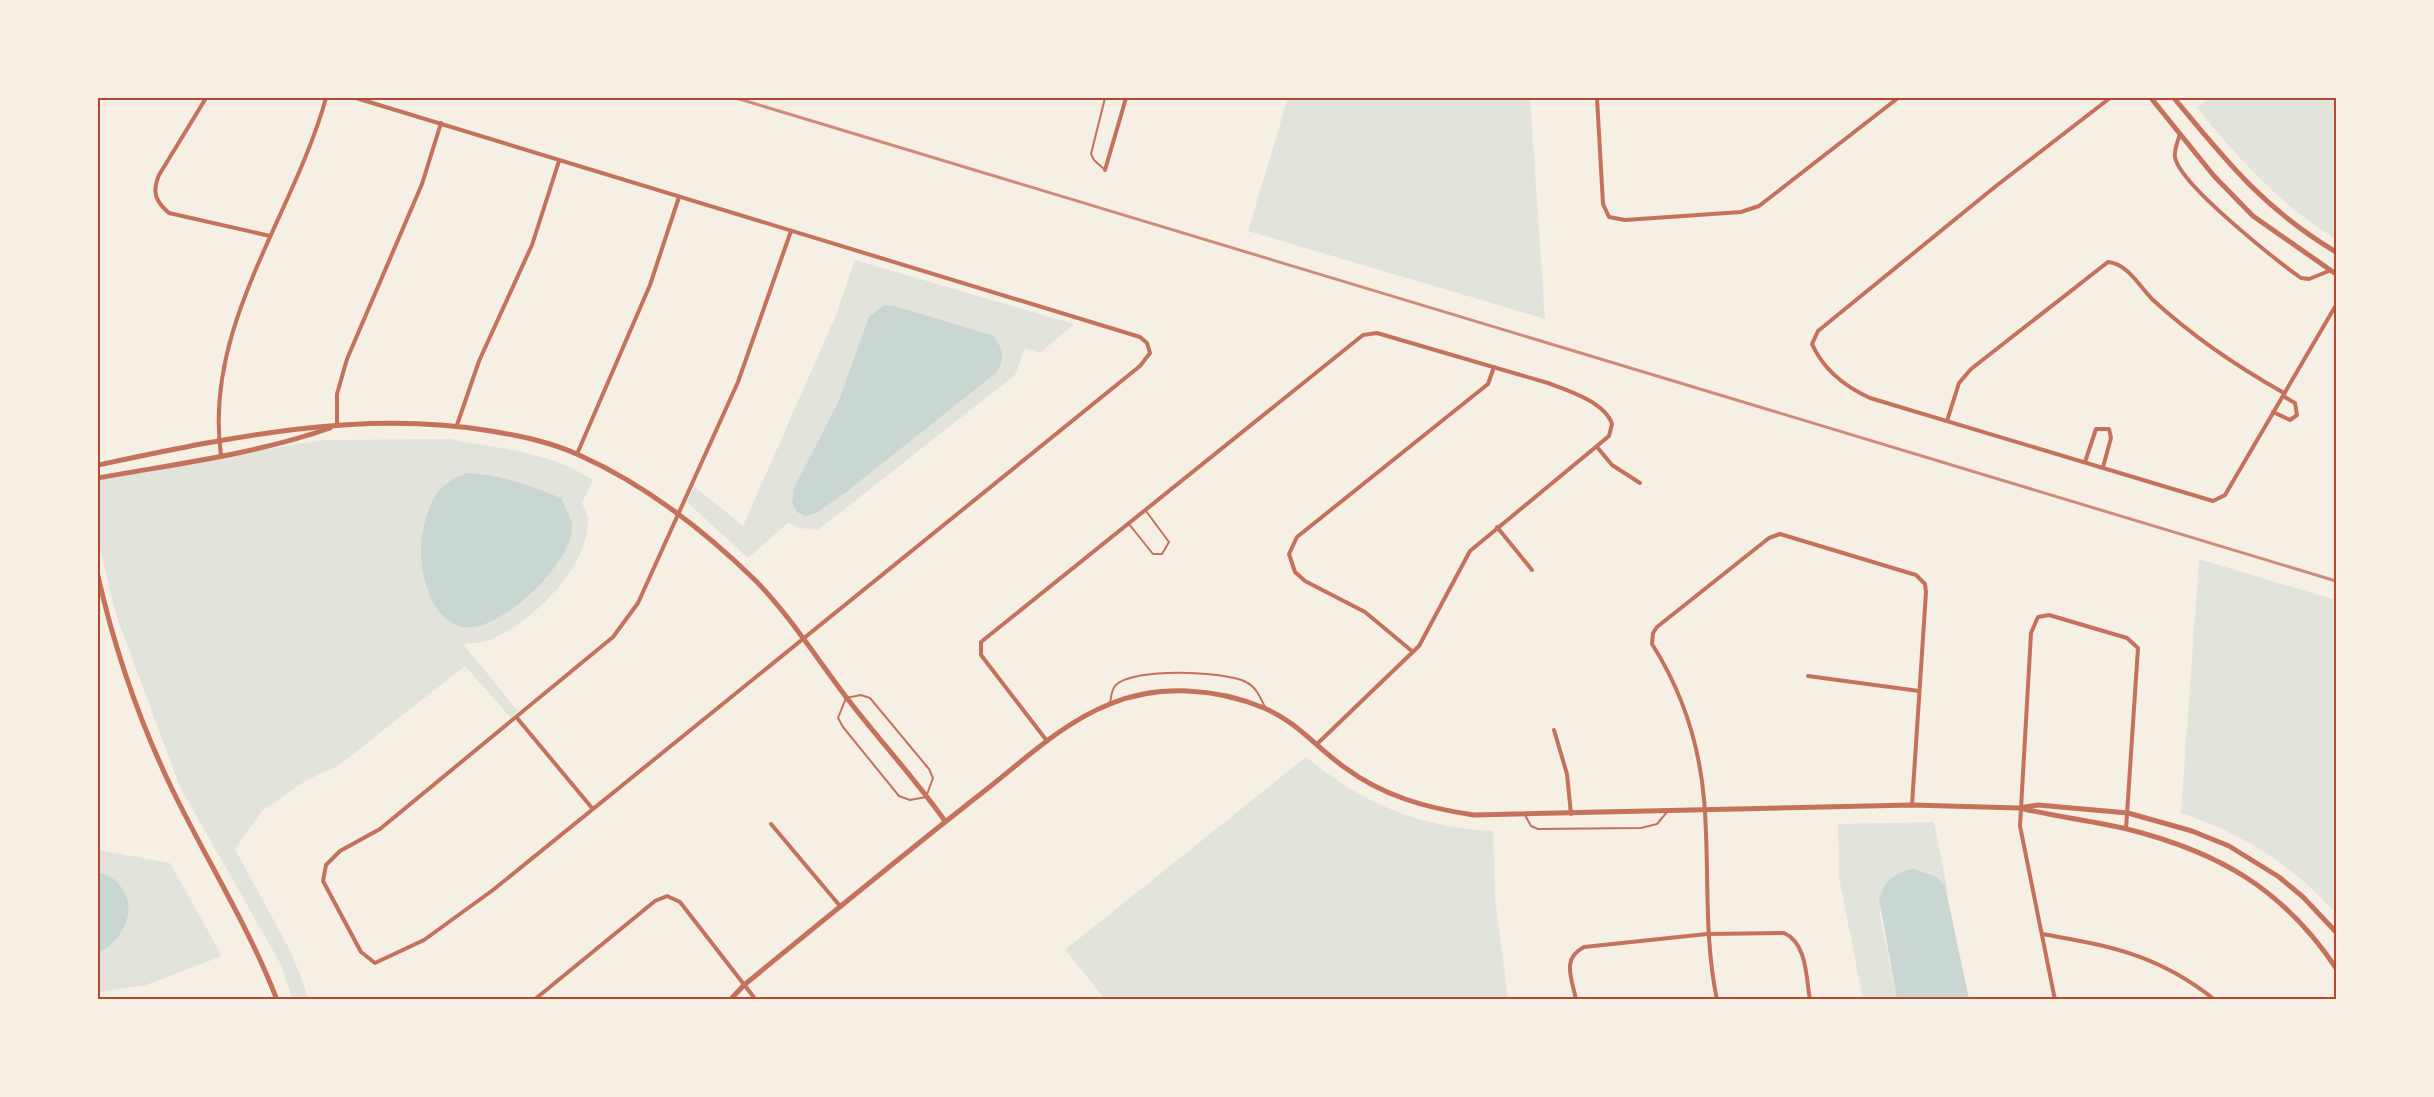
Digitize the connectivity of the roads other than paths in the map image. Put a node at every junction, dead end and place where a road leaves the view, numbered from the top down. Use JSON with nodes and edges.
{"nodes":[{"id":1,"x":206,"y":98,"type":"edge"},
{"id":2,"x":327,"y":98,"type":"edge"},
{"id":3,"x":356,"y":98,"type":"edge"},
{"id":4,"x":1105,"y":98,"type":"edge"},
{"id":5,"x":1126,"y":98,"type":"edge"},
{"id":6,"x":1597,"y":98,"type":"edge"},
{"id":7,"x":1898,"y":98,"type":"edge"},
{"id":8,"x":2110,"y":98,"type":"edge"},
{"id":9,"x":2151,"y":98,"type":"edge"},
{"id":10,"x":2174,"y":98,"type":"edge"},
{"id":11,"x":441,"y":123,"type":"junction"},
{"id":12,"x":2180,"y":134,"type":"junction"},
{"id":13,"x":559,"y":161,"type":"junction"},
{"id":14,"x":1105,"y":170,"type":"joint"},
{"id":15,"x":679,"y":197,"type":"junction"},
{"id":16,"x":791,"y":231,"type":"junction"},
{"id":17,"x":270,"y":236,"type":"junction"},
{"id":18,"x":2337,"y":252,"type":"edge"},
{"id":19,"x":2329,"y":271,"type":"junction"},
{"id":20,"x":2337,"y":274,"type":"edge"},
{"id":21,"x":2337,"y":305,"type":"edge"},
{"id":22,"x":1494,"y":367,"type":"junction"},
{"id":23,"x":2284,"y":395,"type":"junction"},
{"id":24,"x":2273,"y":412,"type":"junction"},
{"id":25,"x":1947,"y":421,"type":"junction"},
{"id":26,"x":337,"y":425,"type":"junction"},
{"id":27,"x":457,"y":425,"type":"junction"},
{"id":28,"x":219,"y":440,"type":"junction"},
{"id":29,"x":1597,"y":447,"type":"junction"},
{"id":30,"x":577,"y":454,"type":"junction"},
{"id":31,"x":221,"y":455,"type":"junction"},
{"id":32,"x":2085,"y":462,"type":"junction"},
{"id":33,"x":98,"y":465,"type":"edge"},
{"id":34,"x":2103,"y":467,"type":"junction"},
{"id":35,"x":98,"y":478,"type":"edge"},
{"id":36,"x":1640,"y":483,"type":"dead end"},
{"id":37,"x":1146,"y":511,"type":"junction"},
{"id":38,"x":678,"y":513,"type":"junction"},
{"id":39,"x":1130,"y":524,"type":"junction"},
{"id":40,"x":1497,"y":527,"type":"junction"},
{"id":41,"x":1532,"y":570,"type":"dead end"},
{"id":42,"x":98,"y":576,"type":"edge"},
{"id":43,"x":802,"y":638,"type":"junction"},
{"id":44,"x":1413,"y":652,"type":"junction"},
{"id":45,"x":1808,"y":676,"type":"dead end"},
{"id":46,"x":1919,"y":691,"type":"junction"},
{"id":47,"x":846,"y":698,"type":"junction"},
{"id":48,"x":1110,"y":704,"type":"junction"},
{"id":49,"x":1265,"y":708,"type":"junction"},
{"id":50,"x":517,"y":718,"type":"junction"},
{"id":51,"x":1554,"y":730,"type":"dead end"},
{"id":52,"x":1048,"y":742,"type":"junction"},
{"id":53,"x":1317,"y":744,"type":"junction"},
{"id":54,"x":926,"y":797,"type":"junction"},
{"id":55,"x":1912,"y":805,"type":"junction"},
{"id":56,"x":592,"y":808,"type":"junction"},
{"id":57,"x":2019,"y":808,"type":"junction"},
{"id":58,"x":1704,"y":810,"type":"junction"},
{"id":59,"x":1667,"y":811,"type":"junction"},
{"id":60,"x":2128,"y":813,"type":"junction"},
{"id":61,"x":1571,"y":814,"type":"junction"},
{"id":62,"x":1524,"y":815,"type":"junction"},
{"id":63,"x":945,"y":821,"type":"junction"},
{"id":64,"x":771,"y":824,"type":"dead end"},
{"id":65,"x":2126,"y":829,"type":"junction"},
{"id":66,"x":840,"y":906,"type":"junction"},
{"id":67,"x":2337,"y":933,"type":"edge"},
{"id":68,"x":1707,"y":934,"type":"junction"},
{"id":69,"x":2042,"y":934,"type":"junction"},
{"id":70,"x":2337,"y":968,"type":"edge"},
{"id":71,"x":744,"y":985,"type":"junction"},
{"id":72,"x":277,"y":999,"type":"edge"},
{"id":73,"x":534,"y":999,"type":"edge"},
{"id":74,"x":730,"y":999,"type":"edge"},
{"id":75,"x":756,"y":999,"type":"edge"},
{"id":76,"x":1576,"y":999,"type":"edge"},
{"id":77,"x":1717,"y":999,"type":"edge"},
{"id":78,"x":1810,"y":999,"type":"edge"},
{"id":79,"x":2055,"y":999,"type":"edge"},
{"id":80,"x":2216,"y":999,"type":"edge"}],
"edges":[{"from":1,"to":17,"type":"street"},
{"from":2,"to":17,"type":"street"},
{"from":3,"to":11,"type":"street"},
{"from":4,"to":14,"type":"lane"},
{"from":5,"to":14,"type":"street"},
{"from":6,"to":7,"type":"street"},
{"from":8,"to":25,"type":"street"},
{"from":9,"to":12,"type":"street"},
{"from":10,"to":18,"type":"street"},
{"from":11,"to":13,"type":"street"},
{"from":11,"to":26,"type":"street"},
{"from":12,"to":19,"type":"street"},
{"from":12,"to":19,"type":"street"},
{"from":13,"to":15,"type":"street"},
{"from":13,"to":27,"type":"street"},
{"from":15,"to":16,"type":"street"},
{"from":15,"to":30,"type":"street"},
{"from":16,"to":38,"type":"street"},
{"from":16,"to":43,"type":"street"},
{"from":17,"to":28,"type":"street"},
{"from":19,"to":20,"type":"street"},
{"from":21,"to":23,"type":"street"},
{"from":22,"to":29,"type":"street"},
{"from":22,"to":37,"type":"street"},
{"from":22,"to":44,"type":"street"},
{"from":23,"to":24,"type":"street"},
{"from":23,"to":24,"type":"street"},
{"from":23,"to":25,"type":"street"},
{"from":24,"to":34,"type":"street"},
{"from":25,"to":32,"type":"street"},
{"from":26,"to":27,"type":"street"},
{"from":26,"to":28,"type":"street"},
{"from":26,"to":31,"type":"street"},
{"from":27,"to":30,"type":"street"},
{"from":28,"to":31,"type":"street"},
{"from":28,"to":33,"type":"street"},
{"from":29,"to":36,"type":"street"},
{"from":29,"to":40,"type":"street"},
{"from":30,"to":38,"type":"street"},
{"from":31,"to":35,"type":"street"},
{"from":32,"to":34,"type":"street"},
{"from":32,"to":34,"type":"street"},
{"from":37,"to":39,"type":"street"},
{"from":37,"to":39,"type":"lane"},
{"from":38,"to":43,"type":"street"},
{"from":38,"to":50,"type":"street"},
{"from":39,"to":52,"type":"street"},
{"from":40,"to":41,"type":"street"},
{"from":40,"to":44,"type":"street"},
{"from":42,"to":72,"type":"street"},
{"from":43,"to":47,"type":"street"},
{"from":43,"to":56,"type":"street"},
{"from":44,"to":53,"type":"street"},
{"from":45,"to":46,"type":"street"},
{"from":46,"to":55,"type":"street"},
{"from":46,"to":58,"type":"street"},
{"from":47,"to":54,"type":"street"},
{"from":47,"to":54,"type":"lane"},
{"from":47,"to":54,"type":"lane"},
{"from":48,"to":49,"type":"street"},
{"from":48,"to":49,"type":"lane"},
{"from":48,"to":52,"type":"street"},
{"from":49,"to":53,"type":"street"},
{"from":50,"to":56,"type":"street"},
{"from":50,"to":56,"type":"street"},
{"from":51,"to":61,"type":"street"},
{"from":52,"to":63,"type":"street"},
{"from":53,"to":62,"type":"street"},
{"from":54,"to":63,"type":"street"},
{"from":55,"to":57,"type":"street"},
{"from":55,"to":58,"type":"street"},
{"from":57,"to":60,"type":"street"},
{"from":57,"to":60,"type":"street"},
{"from":57,"to":65,"type":"street"},
{"from":57,"to":69,"type":"street"},
{"from":58,"to":59,"type":"street"},
{"from":58,"to":68,"type":"street"},
{"from":59,"to":61,"type":"street"},
{"from":59,"to":62,"type":"lane"},
{"from":60,"to":65,"type":"street"},
{"from":60,"to":67,"type":"street"},
{"from":61,"to":62,"type":"street"},
{"from":63,"to":66,"type":"street"},
{"from":64,"to":66,"type":"street"},
{"from":65,"to":70,"type":"street"},
{"from":66,"to":71,"type":"street"},
{"from":68,"to":76,"type":"street"},
{"from":68,"to":77,"type":"street"},
{"from":68,"to":78,"type":"street"},
{"from":69,"to":79,"type":"street"},
{"from":69,"to":80,"type":"street"},
{"from":71,"to":73,"type":"street"},
{"from":71,"to":74,"type":"street"},
{"from":71,"to":75,"type":"street"}]}
